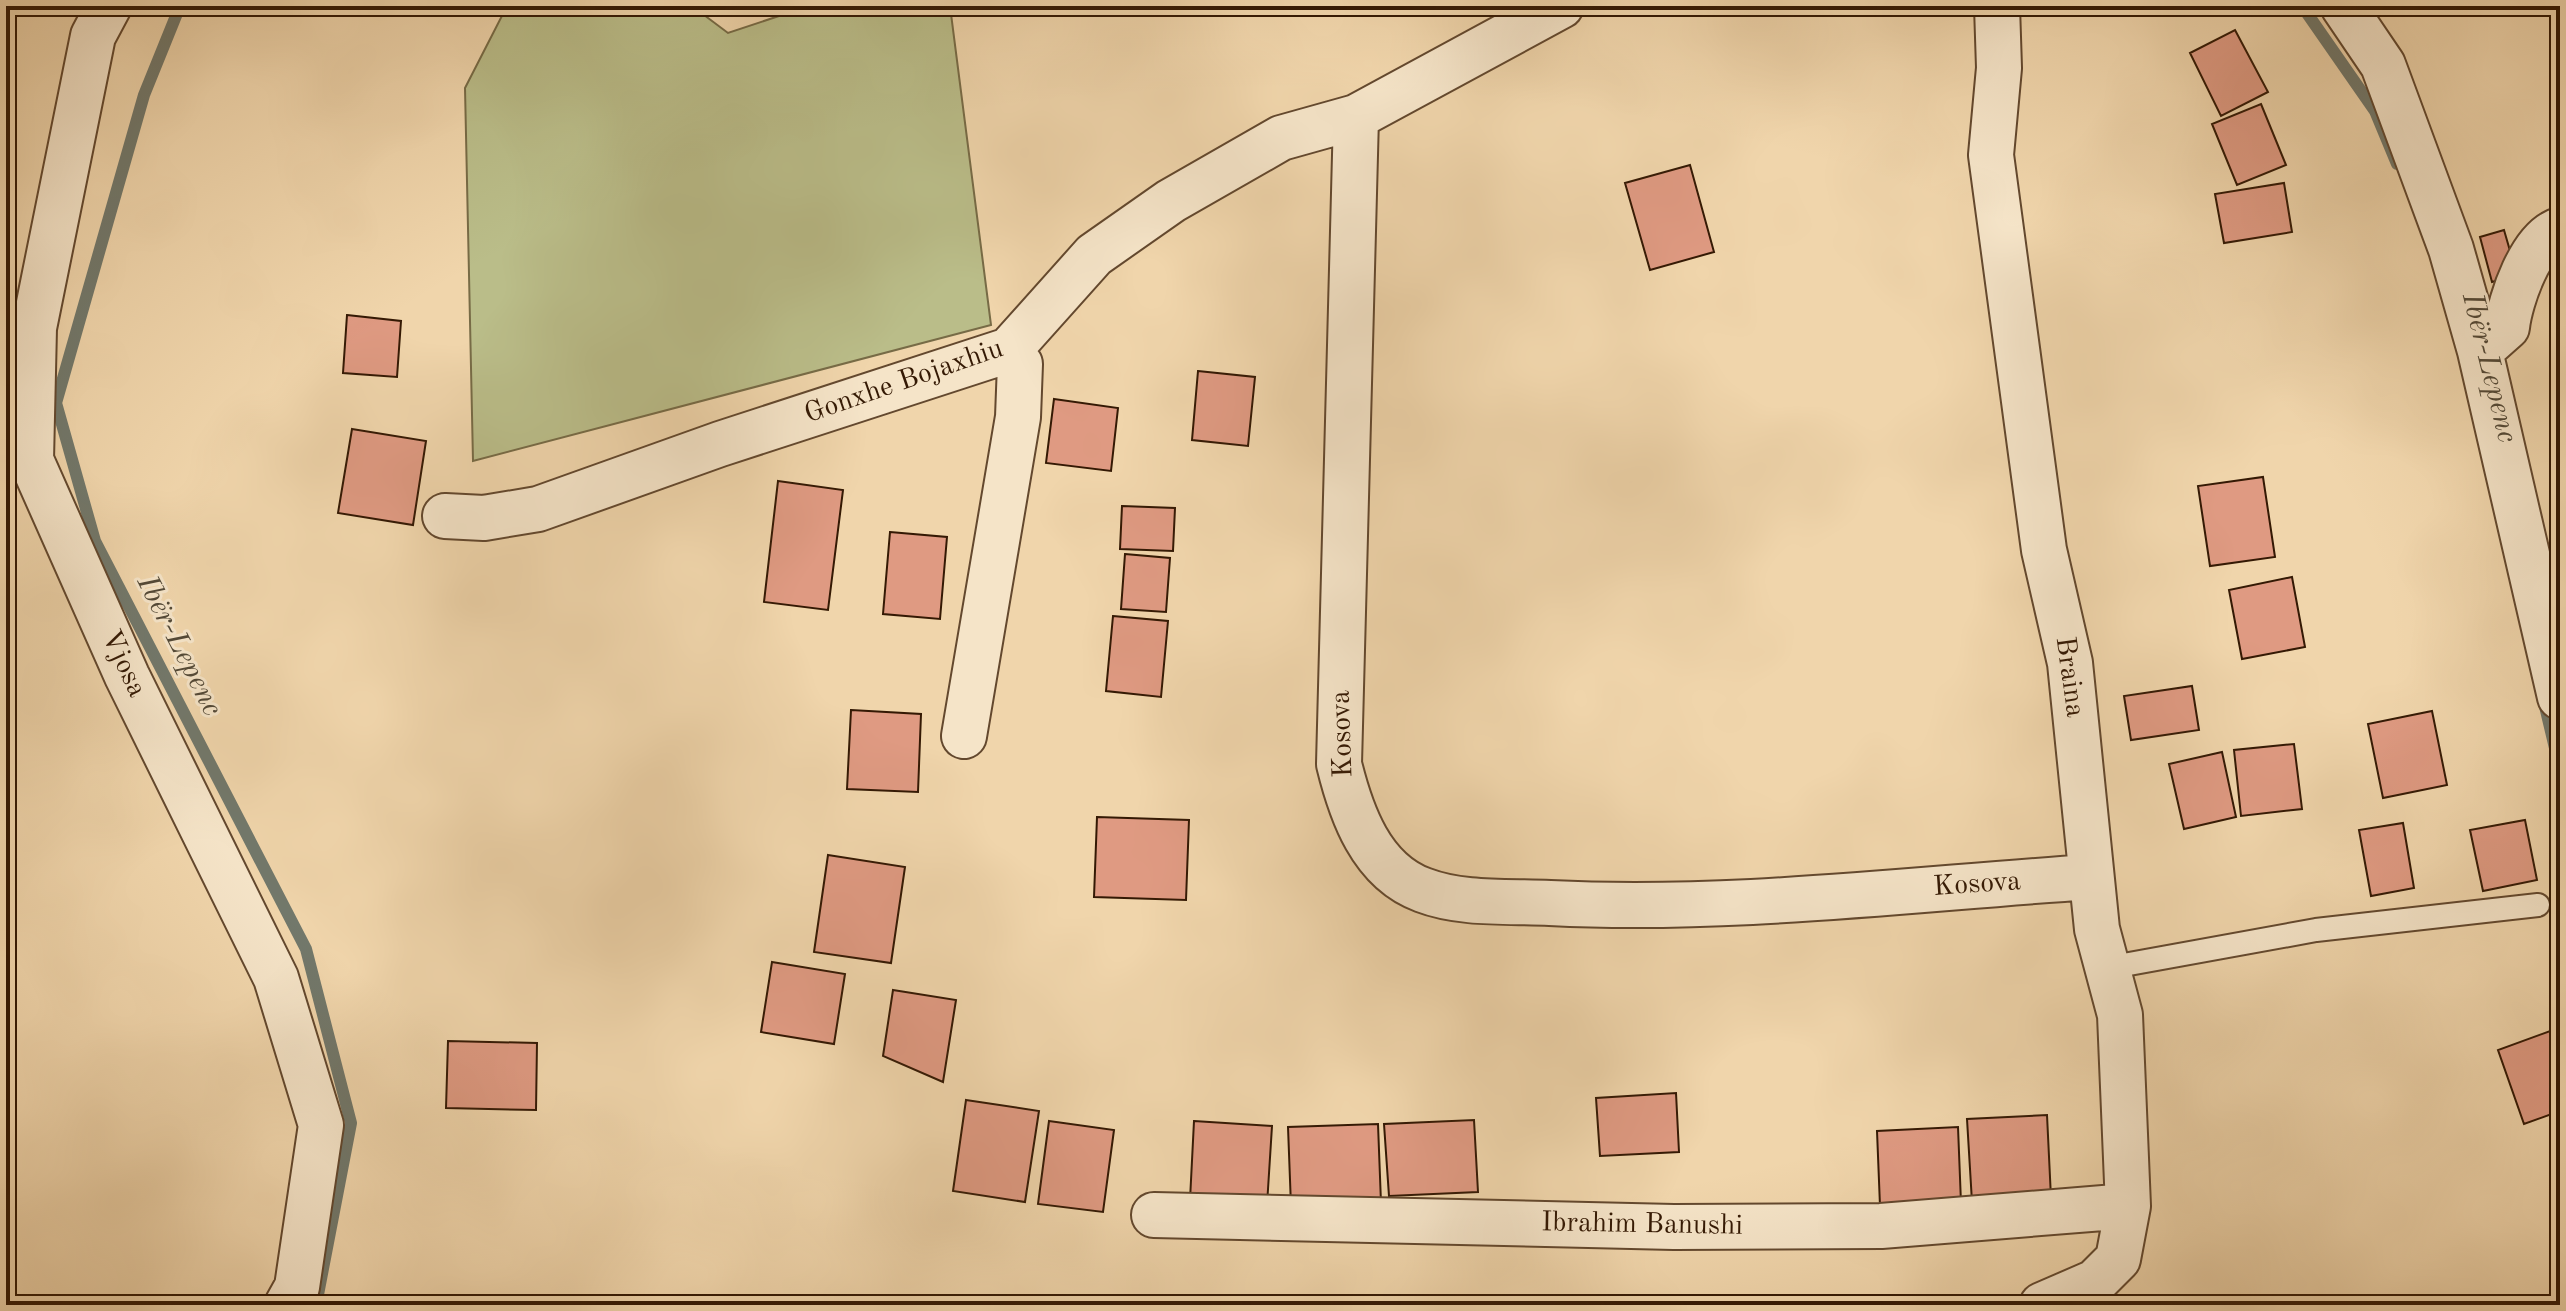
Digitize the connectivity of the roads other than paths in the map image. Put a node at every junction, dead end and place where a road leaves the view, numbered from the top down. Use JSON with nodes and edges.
{"nodes":[{"id":1,"x":109,"y":6,"type":"edge"},
{"id":2,"x":1561,"y":6,"type":"edge"},
{"id":3,"x":1997,"y":6,"type":"edge"},
{"id":4,"x":2343,"y":6,"type":"edge"},
{"id":5,"x":1356,"y":117,"type":"junction"},
{"id":6,"x":2560,"y":230,"type":"edge"},
{"id":7,"x":1009,"y":350,"type":"junction"},
{"id":8,"x":2480,"y":351,"type":"junction"},
{"id":9,"x":445,"y":516,"type":"dead end"},
{"id":10,"x":2560,"y":697,"type":"edge"},
{"id":11,"x":964,"y":736,"type":"dead end"},
{"id":12,"x":2090,"y":877,"type":"junction"},
{"id":13,"x":2538,"y":905,"type":"dead end"},
{"id":14,"x":2107,"y":968,"type":"junction"},
{"id":15,"x":2128,"y":1206,"type":"junction"},
{"id":16,"x":1154,"y":1215,"type":"dead end"},
{"id":17,"x":287,"y":1305,"type":"edge"},
{"id":18,"x":2042,"y":1305,"type":"edge"}],
"edges":[{"from":1,"to":17,"type":"street","name":"Vjosa"},
{"from":2,"to":5,"type":"street","name":"Gonxhe Bojaxhiu"},
{"from":3,"to":12,"type":"street","name":"Braina"},
{"from":4,"to":8,"type":"street"},
{"from":5,"to":7,"type":"street","name":"Gonxhe Bojaxhiu"},
{"from":5,"to":12,"type":"street","name":"Kosova"},
{"from":6,"to":8,"type":"street"},
{"from":7,"to":9,"type":"street","name":"Gonxhe Bojaxhiu"},
{"from":7,"to":11,"type":"street"},
{"from":8,"to":10,"type":"street"},
{"from":12,"to":14,"type":"street","name":"Braina"},
{"from":13,"to":14,"type":"lane"},
{"from":14,"to":15,"type":"street","name":"Braina"},
{"from":15,"to":16,"type":"street","name":"Ibrahim Banushi"},
{"from":15,"to":18,"type":"street","name":"Braina"}]}
